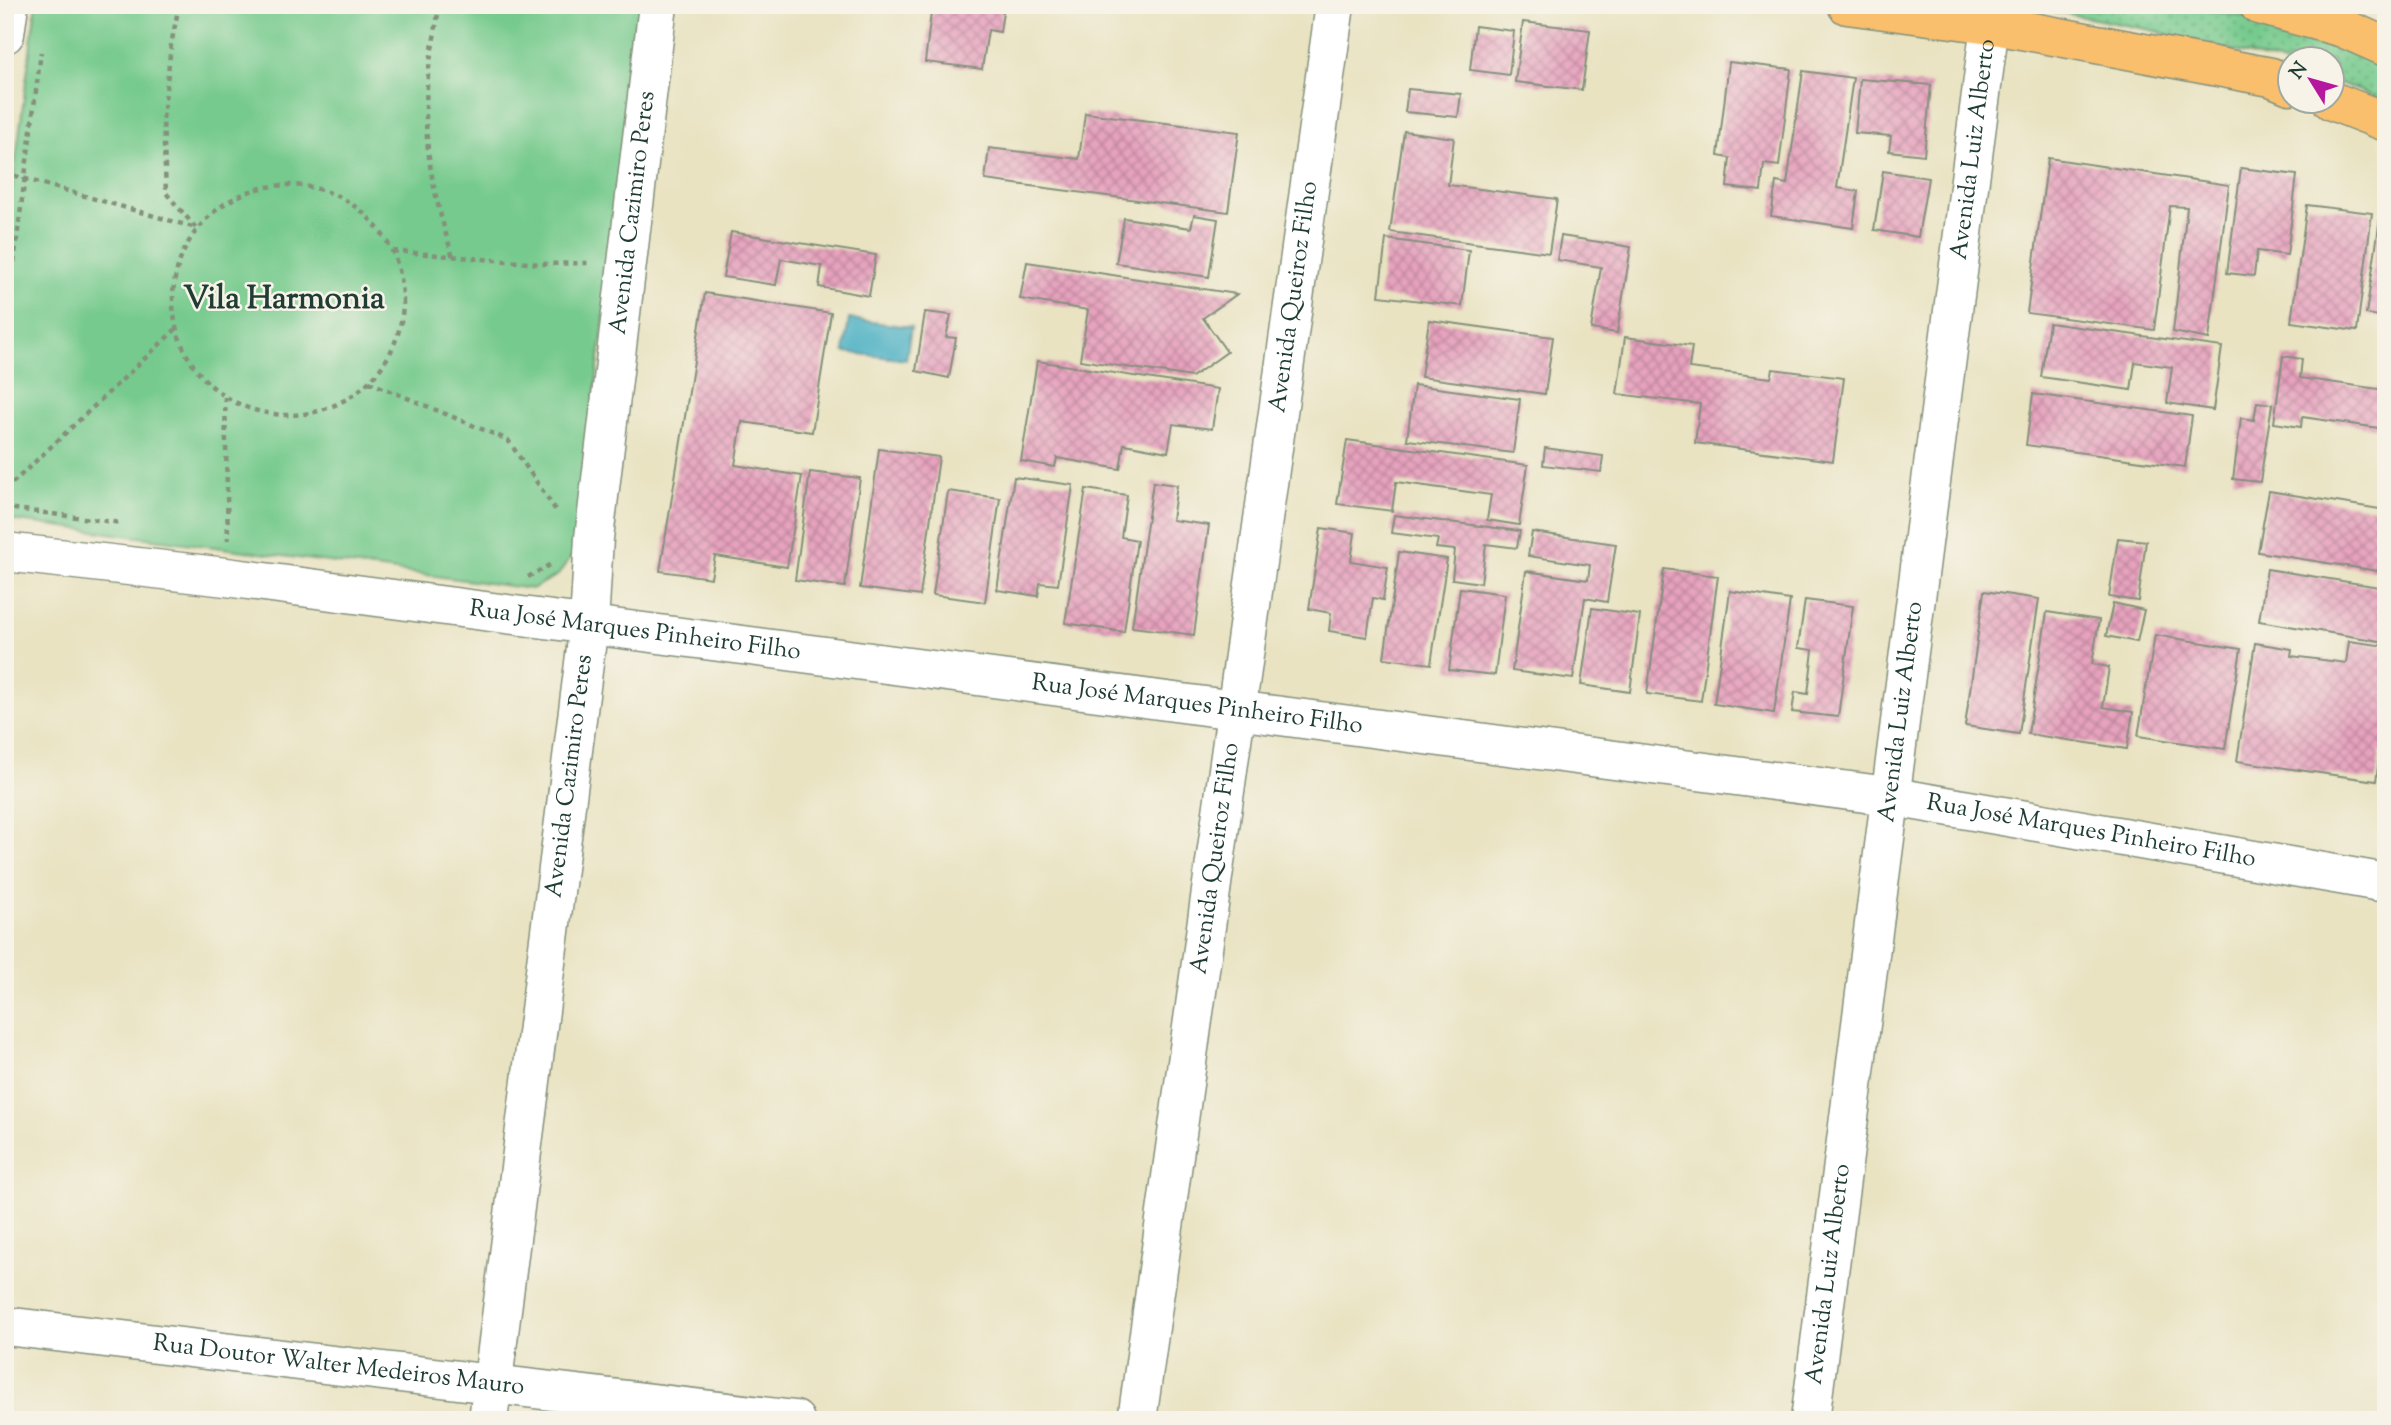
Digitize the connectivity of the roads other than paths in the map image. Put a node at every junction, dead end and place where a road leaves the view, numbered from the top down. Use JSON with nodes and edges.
{"nodes":[{"id":1,"x":9,"y":5,"type":"edge"},
{"id":2,"x":658,"y":5,"type":"edge"},
{"id":3,"x":1335,"y":5,"type":"edge"},
{"id":4,"x":1847,"y":5,"type":"edge"},
{"id":5,"x":2259,"y":5,"type":"edge"},
{"id":6,"x":1992,"y":15,"type":"edge"},
{"id":7,"x":5,"y":34,"type":"edge"},
{"id":8,"x":2386,"y":47,"type":"edge"},
{"id":9,"x":2276,"y":80,"type":"edge"},
{"id":10,"x":2346,"y":106,"type":"edge"},
{"id":11,"x":2386,"y":122,"type":"edge"},
{"id":12,"x":5,"y":552,"type":"edge"},
{"id":13,"x":589,"y":624,"type":"junction"},
{"id":14,"x":1239,"y":708,"type":"junction"},
{"id":15,"x":1888,"y":796,"type":"junction"},
{"id":16,"x":2386,"y":883,"type":"edge"},
{"id":17,"x":5,"y":1326,"type":"edge"},
{"id":18,"x":490,"y":1403,"type":"edge"},
{"id":19,"x":795,"y":1420,"type":"edge"},
{"id":20,"x":1137,"y":1420,"type":"edge"},
{"id":21,"x":1810,"y":1420,"type":"edge"}],
"edges":[{"from":1,"to":7,"type":"street"},
{"from":2,"to":13,"type":"street","name":"Avenida Cazimiro Peres"},
{"from":3,"to":14,"type":"street","name":"Avenida Queiroz Filho"},
{"from":4,"to":6,"type":"main road"},
{"from":5,"to":8,"type":"main road"},
{"from":6,"to":9,"type":"main road"},
{"from":6,"to":15,"type":"street","name":"Avenida Luiz Alberto"},
{"from":10,"to":11,"type":"main road"},
{"from":12,"to":13,"type":"street","name":"Rua José Marques Pinheiro Filho"},
{"from":13,"to":14,"type":"street","name":"Rua José Marques Pinheiro Filho"},
{"from":13,"to":18,"type":"street","name":"Avenida Cazimiro Peres"},
{"from":14,"to":15,"type":"street","name":"Rua José Marques Pinheiro Filho"},
{"from":14,"to":20,"type":"street","name":"Avenida Queiroz Filho"},
{"from":15,"to":16,"type":"street","name":"Rua José Marques Pinheiro Filho"},
{"from":15,"to":21,"type":"street","name":"Avenida Luiz Alberto"},
{"from":17,"to":18,"type":"street","name":"Rua Doutor Walter Medeiros Mauro"},
{"from":18,"to":19,"type":"street","name":"Rua Doutor Walter Medeiros Mauro"}]}
